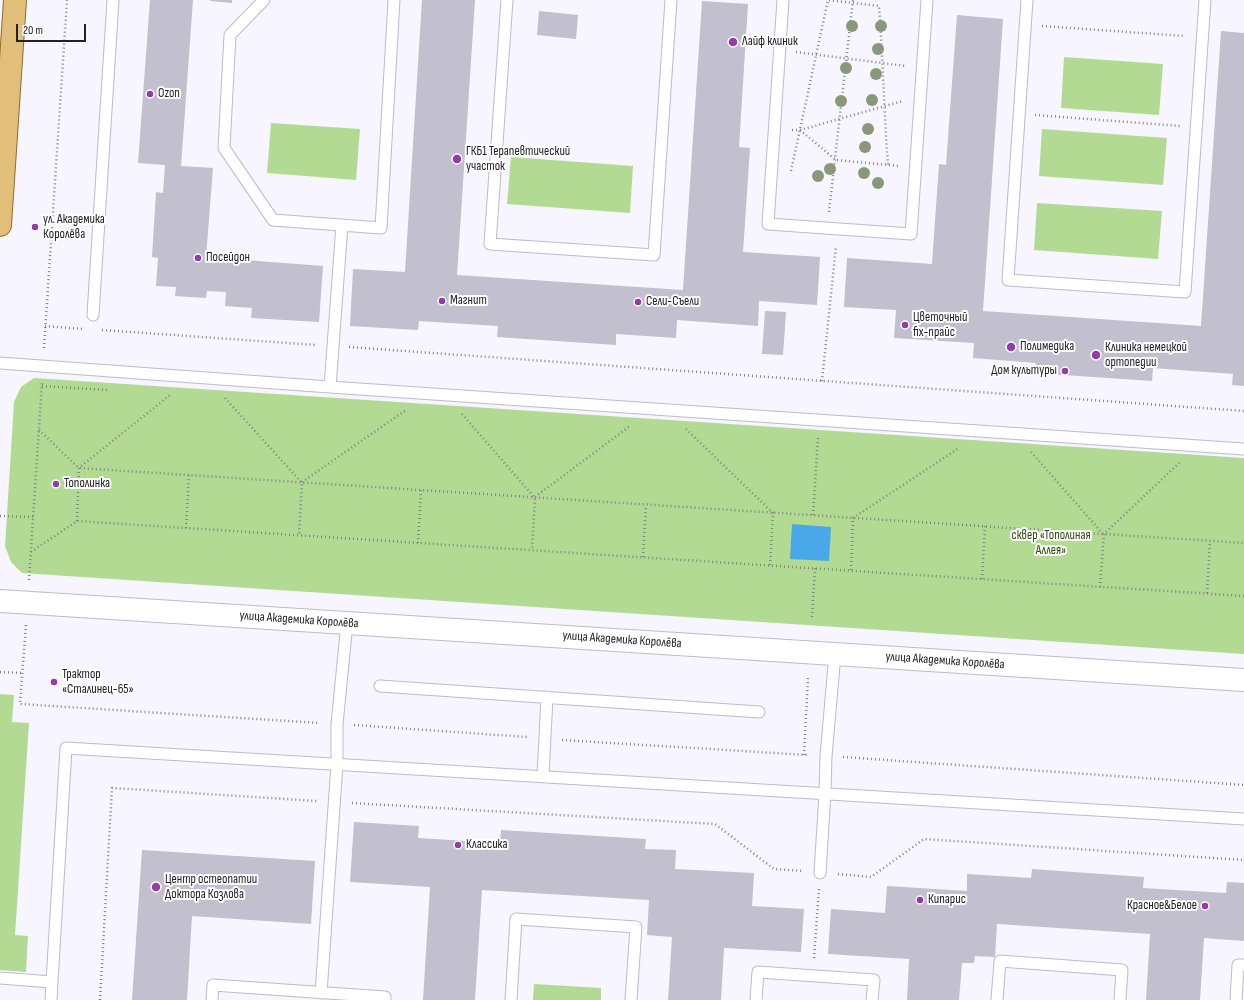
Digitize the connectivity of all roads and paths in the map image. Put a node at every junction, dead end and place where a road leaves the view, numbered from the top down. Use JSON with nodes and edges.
{"nodes":[{"id":1,"x":15,"y":0,"type":"edge"},
{"id":2,"x":67,"y":0,"type":"edge"},
{"id":3,"x":112,"y":0,"type":"edge"},
{"id":4,"x":264,"y":0,"type":"edge"},
{"id":5,"x":394,"y":0,"type":"edge"},
{"id":6,"x":507,"y":0,"type":"edge"},
{"id":7,"x":671,"y":0,"type":"edge"},
{"id":8,"x":783,"y":0,"type":"edge"},
{"id":9,"x":927,"y":0,"type":"edge"},
{"id":10,"x":1028,"y":0,"type":"edge"},
{"id":11,"x":1205,"y":0,"type":"edge"},
{"id":12,"x":853,"y":2,"type":"edge"},
{"id":13,"x":1026,"y":25,"type":"junction"},
{"id":14,"x":1203,"y":37,"type":"junction"},
{"id":15,"x":780,"y":49,"type":"junction"},
{"id":16,"x":816,"y":54,"type":"junction"},
{"id":17,"x":847,"y":58,"type":"junction"},
{"id":18,"x":883,"y":63,"type":"junction"},
{"id":19,"x":922,"y":68,"type":"junction"},
{"id":20,"x":920,"y":96,"type":"junction"},
{"id":21,"x":884,"y":106,"type":"junction"},
{"id":22,"x":1020,"y":113,"type":"junction"},
{"id":23,"x":840,"y":119,"type":"junction"},
{"id":24,"x":1196,"y":127,"type":"junction"},
{"id":25,"x":800,"y":130,"type":"junction"},
{"id":26,"x":774,"y":131,"type":"junction"},
{"id":27,"x":836,"y":160,"type":"junction"},
{"id":28,"x":888,"y":165,"type":"junction"},
{"id":29,"x":915,"y":168,"type":"junction"},
{"id":30,"x":790,"y":174,"type":"dead end"},
{"id":31,"x":0,"y":225,"type":"edge"},
{"id":32,"x":342,"y":225,"type":"junction"},
{"id":33,"x":832,"y":229,"type":"junction"},
{"id":34,"x":93,"y":315,"type":"dead end"},
{"id":35,"x":45,"y":326,"type":"junction"},
{"id":36,"x":84,"y":329,"type":"dead end"},
{"id":37,"x":100,"y":330,"type":"dead end"},
{"id":38,"x":333,"y":346,"type":"junction"},
{"id":39,"x":0,"y":363,"type":"edge"},
{"id":40,"x":43,"y":366,"type":"junction"},
{"id":41,"x":822,"y":381,"type":"junction"},
{"id":42,"x":330,"y":387,"type":"junction"},
{"id":43,"x":170,"y":394,"type":"dead end"},
{"id":44,"x":225,"y":398,"type":"dead end"},
{"id":45,"x":406,"y":410,"type":"dead end"},
{"id":46,"x":1244,"y":411,"type":"edge"},
{"id":47,"x":462,"y":414,"type":"dead end"},
{"id":48,"x":631,"y":425,"type":"dead end"},
{"id":49,"x":685,"y":429,"type":"dead end"},
{"id":50,"x":39,"y":430,"type":"junction"},
{"id":51,"x":818,"y":438,"type":"dead end"},
{"id":52,"x":960,"y":447,"type":"dead end"},
{"id":53,"x":1244,"y":449,"type":"edge"},
{"id":54,"x":1031,"y":452,"type":"dead end"},
{"id":55,"x":1180,"y":462,"type":"dead end"},
{"id":56,"x":79,"y":468,"type":"junction"},
{"id":57,"x":190,"y":476,"type":"junction"},
{"id":58,"x":302,"y":482,"type":"junction"},
{"id":59,"x":421,"y":490,"type":"junction"},
{"id":60,"x":535,"y":498,"type":"junction"},
{"id":61,"x":646,"y":505,"type":"junction"},
{"id":62,"x":773,"y":513,"type":"junction"},
{"id":63,"x":812,"y":515,"type":"junction"},
{"id":64,"x":0,"y":516,"type":"edge"},
{"id":65,"x":33,"y":517,"type":"junction"},
{"id":66,"x":853,"y":518,"type":"junction"},
{"id":67,"x":78,"y":521,"type":"junction"},
{"id":68,"x":985,"y":526,"type":"junction"},
{"id":69,"x":186,"y":528,"type":"junction"},
{"id":70,"x":1104,"y":534,"type":"junction"},
{"id":71,"x":299,"y":535,"type":"junction"},
{"id":72,"x":1210,"y":541,"type":"junction"},
{"id":73,"x":418,"y":543,"type":"junction"},
{"id":74,"x":1244,"y":543,"type":"edge"},
{"id":75,"x":532,"y":550,"type":"junction"},
{"id":76,"x":31,"y":552,"type":"junction"},
{"id":77,"x":643,"y":558,"type":"junction"},
{"id":78,"x":770,"y":566,"type":"junction"},
{"id":79,"x":815,"y":568,"type":"junction"},
{"id":80,"x":851,"y":570,"type":"junction"},
{"id":81,"x":982,"y":579,"type":"junction"},
{"id":82,"x":1100,"y":587,"type":"junction"},
{"id":83,"x":1207,"y":593,"type":"junction"},
{"id":84,"x":1244,"y":596,"type":"edge"},
{"id":85,"x":0,"y":601,"type":"edge"},
{"id":86,"x":27,"y":602,"type":"junction"},
{"id":87,"x":812,"y":617,"type":"dead end"},
{"id":88,"x":347,"y":623,"type":"junction"},
{"id":89,"x":835,"y":654,"type":"junction"},
{"id":90,"x":0,"y":672,"type":"edge"},
{"id":91,"x":23,"y":673,"type":"junction"},
{"id":92,"x":808,"y":678,"type":"dead end"},
{"id":93,"x":1244,"y":680,"type":"edge"},
{"id":94,"x":380,"y":686,"type":"dead end"},
{"id":95,"x":547,"y":697,"type":"junction"},
{"id":96,"x":759,"y":712,"type":"dead end"},
{"id":97,"x":337,"y":724,"type":"junction"},
{"id":98,"x":545,"y":739,"type":"junction"},
{"id":99,"x":804,"y":755,"type":"junction"},
{"id":100,"x":826,"y":756,"type":"junction"},
{"id":101,"x":337,"y":764,"type":"junction"},
{"id":102,"x":543,"y":776,"type":"junction"},
{"id":103,"x":1244,"y":785,"type":"edge"},
{"id":104,"x":825,"y":793,"type":"junction"},
{"id":105,"x":334,"y":802,"type":"junction"},
{"id":106,"x":1244,"y":819,"type":"edge"},
{"id":107,"x":1244,"y":860,"type":"edge"},
{"id":108,"x":820,"y":873,"type":"junction"},
{"id":109,"x":1244,"y":966,"type":"edge"},
{"id":110,"x":812,"y":976,"type":"junction"},
{"id":111,"x":0,"y":978,"type":"edge"},
{"id":112,"x":52,"y":982,"type":"junction"},
{"id":113,"x":321,"y":993,"type":"junction"},
{"id":114,"x":51,"y":1000,"type":"edge"},
{"id":115,"x":100,"y":1000,"type":"edge"},
{"id":116,"x":212,"y":1000,"type":"edge"},
{"id":117,"x":385,"y":1000,"type":"edge"},
{"id":118,"x":510,"y":1000,"type":"edge"},
{"id":119,"x":631,"y":1000,"type":"edge"},
{"id":120,"x":756,"y":1000,"type":"edge"},
{"id":121,"x":872,"y":1000,"type":"edge"},
{"id":122,"x":997,"y":1000,"type":"edge"},
{"id":123,"x":1120,"y":1000,"type":"edge"},
{"id":124,"x":1236,"y":1000,"type":"edge"}],
"edges":[{"from":1,"to":31,"type":"main road"},
{"from":2,"to":35,"type":"path"},
{"from":3,"to":34,"type":"lane"},
{"from":4,"to":32,"type":"lane"},
{"from":5,"to":32,"type":"lane"},
{"from":6,"to":7,"type":"lane"},
{"from":8,"to":15,"type":"lane"},
{"from":9,"to":19,"type":"lane"},
{"from":10,"to":13,"type":"lane"},
{"from":11,"to":14,"type":"lane"},
{"from":12,"to":16,"type":"path"},
{"from":12,"to":17,"type":"path"},
{"from":12,"to":18,"type":"path"},
{"from":13,"to":14,"type":"path"},
{"from":13,"to":22,"type":"lane"},
{"from":14,"to":24,"type":"lane"},
{"from":15,"to":16,"type":"path"},
{"from":15,"to":26,"type":"lane"},
{"from":16,"to":17,"type":"path"},
{"from":16,"to":25,"type":"path"},
{"from":17,"to":18,"type":"path"},
{"from":17,"to":23,"type":"path"},
{"from":18,"to":19,"type":"path"},
{"from":18,"to":21,"type":"path"},
{"from":19,"to":20,"type":"lane"},
{"from":20,"to":21,"type":"path"},
{"from":20,"to":29,"type":"lane"},
{"from":21,"to":23,"type":"path"},
{"from":21,"to":28,"type":"path"},
{"from":22,"to":24,"type":"path"},
{"from":22,"to":24,"type":"lane"},
{"from":23,"to":25,"type":"path"},
{"from":23,"to":27,"type":"path"},
{"from":25,"to":26,"type":"path"},
{"from":25,"to":27,"type":"path"},
{"from":25,"to":30,"type":"path"},
{"from":26,"to":33,"type":"lane"},
{"from":27,"to":28,"type":"path"},
{"from":27,"to":33,"type":"path"},
{"from":28,"to":29,"type":"path"},
{"from":29,"to":33,"type":"lane"},
{"from":32,"to":38,"type":"lane"},
{"from":33,"to":41,"type":"path"},
{"from":35,"to":36,"type":"path"},
{"from":35,"to":40,"type":"path"},
{"from":37,"to":38,"type":"path"},
{"from":38,"to":41,"type":"path"},
{"from":38,"to":42,"type":"lane"},
{"from":39,"to":40,"type":"lane"},
{"from":40,"to":42,"type":"lane"},
{"from":40,"to":50,"type":"path"},
{"from":41,"to":46,"type":"path"},
{"from":42,"to":53,"type":"lane"},
{"from":43,"to":56,"type":"path"},
{"from":44,"to":58,"type":"path"},
{"from":45,"to":58,"type":"path"},
{"from":47,"to":60,"type":"path"},
{"from":48,"to":60,"type":"path"},
{"from":49,"to":62,"type":"path"},
{"from":50,"to":56,"type":"path"},
{"from":50,"to":65,"type":"path"},
{"from":51,"to":63,"type":"path"},
{"from":52,"to":66,"type":"path"},
{"from":54,"to":70,"type":"path"},
{"from":55,"to":70,"type":"path"},
{"from":56,"to":57,"type":"path"},
{"from":56,"to":67,"type":"path"},
{"from":57,"to":58,"type":"path"},
{"from":57,"to":69,"type":"path"},
{"from":58,"to":59,"type":"path"},
{"from":58,"to":71,"type":"path"},
{"from":59,"to":60,"type":"path"},
{"from":59,"to":73,"type":"path"},
{"from":60,"to":61,"type":"path"},
{"from":60,"to":75,"type":"path"},
{"from":61,"to":62,"type":"path"},
{"from":61,"to":77,"type":"path"},
{"from":62,"to":63,"type":"path"},
{"from":62,"to":78,"type":"path"},
{"from":63,"to":66,"type":"path"},
{"from":64,"to":65,"type":"path"},
{"from":65,"to":76,"type":"path"},
{"from":66,"to":68,"type":"path"},
{"from":66,"to":80,"type":"path"},
{"from":67,"to":69,"type":"path"},
{"from":67,"to":76,"type":"path"},
{"from":68,"to":70,"type":"path"},
{"from":68,"to":81,"type":"path"},
{"from":69,"to":71,"type":"path"},
{"from":70,"to":72,"type":"path"},
{"from":70,"to":82,"type":"path"},
{"from":71,"to":73,"type":"path"},
{"from":72,"to":74,"type":"path"},
{"from":72,"to":83,"type":"path"},
{"from":73,"to":75,"type":"path"},
{"from":75,"to":77,"type":"path"},
{"from":76,"to":86,"type":"path"},
{"from":77,"to":78,"type":"path"},
{"from":78,"to":79,"type":"path"},
{"from":79,"to":80,"type":"path"},
{"from":79,"to":87,"type":"path"},
{"from":80,"to":81,"type":"path"},
{"from":81,"to":82,"type":"path"},
{"from":82,"to":83,"type":"path"},
{"from":83,"to":84,"type":"path"},
{"from":85,"to":86,"type":"street","name":"улица Академика Королёва"},
{"from":86,"to":88,"type":"street","name":"улица Академика Королёва"},
{"from":86,"to":91,"type":"path"},
{"from":88,"to":89,"type":"street","name":"улица Академика Королёва"},
{"from":88,"to":97,"type":"lane"},
{"from":89,"to":93,"type":"street","name":"улица Академика Королёва"},
{"from":89,"to":100,"type":"lane"},
{"from":90,"to":91,"type":"path"},
{"from":91,"to":97,"type":"path"},
{"from":92,"to":99,"type":"path"},
{"from":94,"to":95,"type":"lane"},
{"from":95,"to":96,"type":"lane"},
{"from":95,"to":98,"type":"lane"},
{"from":97,"to":98,"type":"path"},
{"from":97,"to":101,"type":"lane"},
{"from":98,"to":99,"type":"path"},
{"from":98,"to":102,"type":"lane"},
{"from":99,"to":100,"type":"path"},
{"from":100,"to":103,"type":"path"},
{"from":100,"to":104,"type":"lane"},
{"from":101,"to":102,"type":"lane"},
{"from":101,"to":105,"type":"lane"},
{"from":101,"to":112,"type":"lane"},
{"from":102,"to":104,"type":"lane"},
{"from":104,"to":106,"type":"lane"},
{"from":104,"to":108,"type":"lane"},
{"from":105,"to":108,"type":"path"},
{"from":105,"to":113,"type":"lane"},
{"from":105,"to":115,"type":"path"},
{"from":107,"to":108,"type":"path"},
{"from":108,"to":110,"type":"path"},
{"from":109,"to":124,"type":"lane"},
{"from":110,"to":120,"type":"lane"},
{"from":110,"to":121,"type":"lane"},
{"from":111,"to":112,"type":"lane"},
{"from":112,"to":114,"type":"lane"},
{"from":113,"to":116,"type":"lane"},
{"from":113,"to":117,"type":"lane"},
{"from":118,"to":119,"type":"lane"},
{"from":122,"to":123,"type":"lane"}]}
